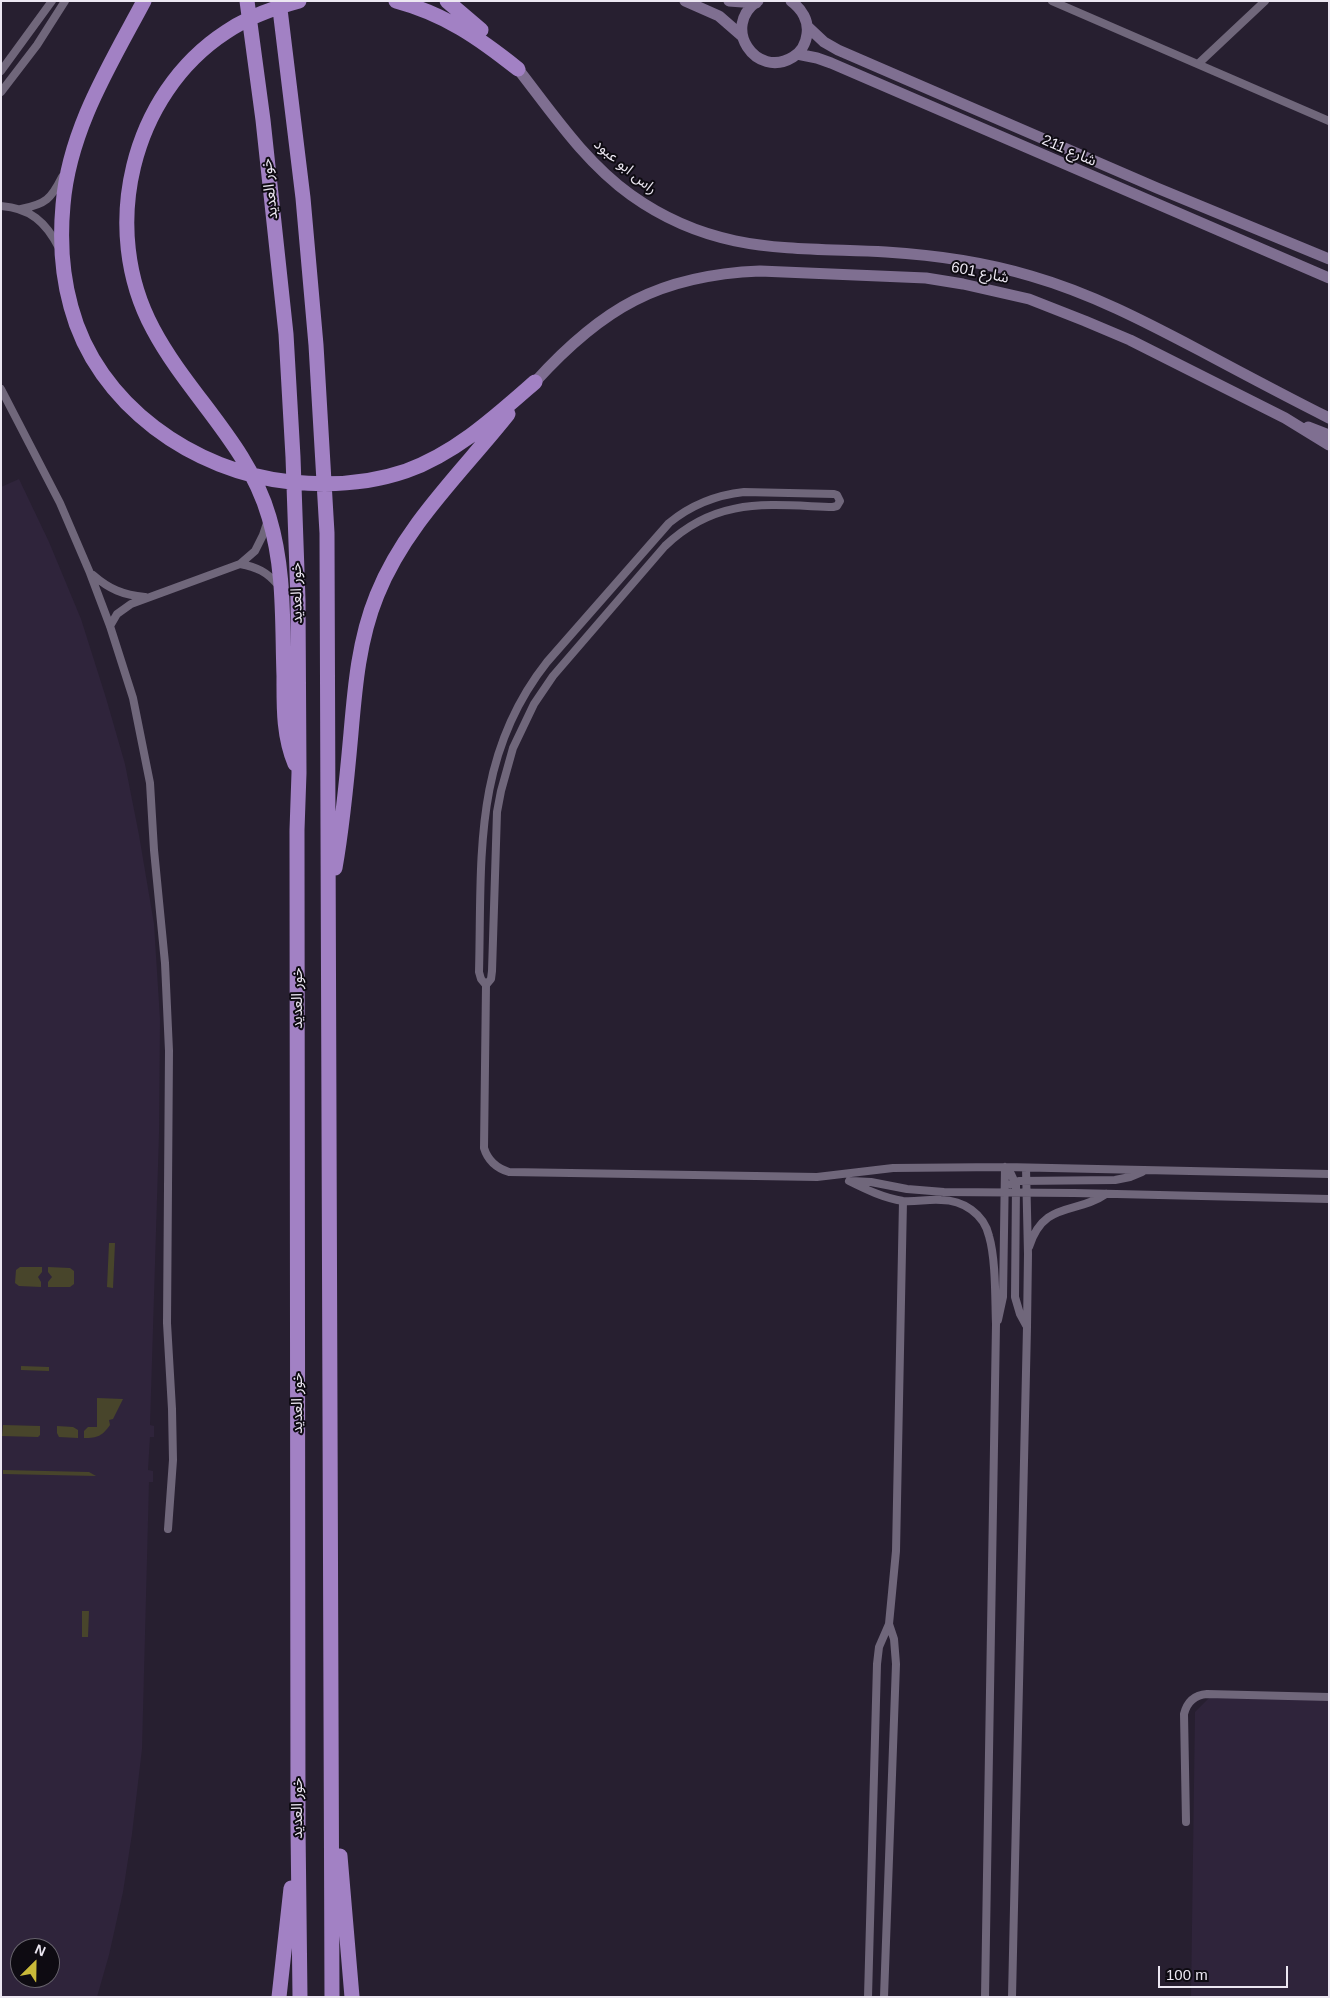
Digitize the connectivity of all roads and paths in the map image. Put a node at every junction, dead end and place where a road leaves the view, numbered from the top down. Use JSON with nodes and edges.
{"nodes":[{"id":1,"x":52,"y":1,"type":"edge"},
{"id":2,"x":65,"y":1,"type":"edge"},
{"id":3,"x":144,"y":1,"type":"edge"},
{"id":4,"x":247,"y":1,"type":"edge"},
{"id":5,"x":279,"y":1,"type":"edge"},
{"id":6,"x":299,"y":1,"type":"edge"},
{"id":7,"x":396,"y":1,"type":"edge"},
{"id":8,"x":447,"y":1,"type":"edge"},
{"id":9,"x":685,"y":1,"type":"edge"},
{"id":10,"x":729,"y":1,"type":"edge"},
{"id":11,"x":1052,"y":1,"type":"edge"},
{"id":12,"x":1265,"y":1,"type":"edge"},
{"id":13,"x":757,"y":2,"type":"edge"},
{"id":14,"x":797,"y":4,"type":"edge"},
{"id":15,"x":808,"y":27,"type":"junction"},
{"id":16,"x":742,"y":36,"type":"junction"},
{"id":17,"x":796,"y":54,"type":"junction"},
{"id":18,"x":1198,"y":64,"type":"junction"},
{"id":19,"x":518,"y":69,"type":"junction"},
{"id":20,"x":1,"y":71,"type":"edge"},
{"id":21,"x":1,"y":92,"type":"edge"},
{"id":22,"x":1329,"y":121,"type":"edge"},
{"id":23,"x":70,"y":162,"type":"junction"},
{"id":24,"x":1,"y":206,"type":"edge"},
{"id":25,"x":21,"y":209,"type":"junction"},
{"id":26,"x":804,"y":249,"type":"joint"},
{"id":27,"x":63,"y":256,"type":"junction"},
{"id":28,"x":1329,"y":259,"type":"edge"},
{"id":29,"x":1329,"y":278,"type":"edge"},
{"id":30,"x":534,"y":382,"type":"junction"},
{"id":31,"x":1,"y":390,"type":"edge"},
{"id":32,"x":1285,"y":418,"type":"junction"},
{"id":33,"x":1329,"y":418,"type":"edge"},
{"id":34,"x":1329,"y":435,"type":"edge"},
{"id":35,"x":1329,"y":445,"type":"edge"},
{"id":36,"x":269,"y":516,"type":"junction"},
{"id":37,"x":240,"y":564,"type":"junction"},
{"id":38,"x":90,"y":573,"type":"junction"},
{"id":39,"x":281,"y":589,"type":"junction"},
{"id":40,"x":149,"y":598,"type":"junction"},
{"id":41,"x":110,"y":626,"type":"junction"},
{"id":42,"x":299,"y":773,"type":"junction"},
{"id":43,"x":328,"y":912,"type":"junction"},
{"id":44,"x":486,"y":985,"type":"junction"},
{"id":45,"x":1005,"y":1167,"type":"junction"},
{"id":46,"x":1026,"y":1168,"type":"junction"},
{"id":47,"x":1143,"y":1171,"type":"junction"},
{"id":48,"x":1329,"y":1174,"type":"edge"},
{"id":49,"x":817,"y":1177,"type":"junction"},
{"id":50,"x":1026,"y":1180,"type":"junction"},
{"id":51,"x":849,"y":1181,"type":"junction"},
{"id":52,"x":1015,"y":1182,"type":"junction"},
{"id":53,"x":1004,"y":1192,"type":"junction"},
{"id":54,"x":1016,"y":1192,"type":"junction"},
{"id":55,"x":1027,"y":1192,"type":"junction"},
{"id":56,"x":1106,"y":1194,"type":"junction"},
{"id":57,"x":1329,"y":1199,"type":"edge"},
{"id":58,"x":903,"y":1201,"type":"junction"},
{"id":59,"x":1028,"y":1254,"type":"junction"},
{"id":60,"x":996,"y":1324,"type":"junction"},
{"id":61,"x":1027,"y":1327,"type":"junction"},
{"id":62,"x":168,"y":1529,"type":"dead end"},
{"id":63,"x":889,"y":1624,"type":"junction"},
{"id":64,"x":1329,"y":1697,"type":"edge"},
{"id":65,"x":332,"y":1785,"type":"junction"},
{"id":66,"x":1186,"y":1822,"type":"dead end"},
{"id":67,"x":298,"y":1827,"type":"junction"},
{"id":68,"x":279,"y":1997,"type":"edge"},
{"id":69,"x":300,"y":1997,"type":"edge"},
{"id":70,"x":332,"y":1997,"type":"edge"},
{"id":71,"x":352,"y":1997,"type":"edge"},
{"id":72,"x":868,"y":1997,"type":"edge"},
{"id":73,"x":884,"y":1997,"type":"edge"},
{"id":74,"x":985,"y":1997,"type":"edge"},
{"id":75,"x":1012,"y":1997,"type":"edge"}],
"edges":[{"from":1,"to":20,"type":"street"},
{"from":2,"to":21,"type":"street"},
{"from":3,"to":23,"type":"highway"},
{"from":4,"to":42,"type":"highway","name":"خور العديد"},
{"from":5,"to":43,"type":"highway","name":"خور العديد"},
{"from":6,"to":36,"type":"highway"},
{"from":7,"to":19,"type":"highway"},
{"from":8,"to":19,"type":"highway"},
{"from":9,"to":16,"type":"main road"},
{"from":10,"to":13,"type":"main road"},
{"from":11,"to":18,"type":"street"},
{"from":12,"to":18,"type":"street"},
{"from":13,"to":16,"type":"main road"},
{"from":14,"to":15,"type":"main road"},
{"from":15,"to":17,"type":"main road"},
{"from":15,"to":28,"type":"main road","name":"شارع 211"},
{"from":16,"to":17,"type":"main road"},
{"from":17,"to":29,"type":"main road","name":"شارع 211"},
{"from":18,"to":22,"type":"street"},
{"from":19,"to":26,"type":"main road","name":"راس ابو عبود"},
{"from":23,"to":25,"type":"street"},
{"from":23,"to":27,"type":"highway"},
{"from":24,"to":25,"type":"street"},
{"from":25,"to":27,"type":"street"},
{"from":26,"to":33,"type":"main road","name":"شارع 601"},
{"from":27,"to":30,"type":"highway"},
{"from":30,"to":32,"type":"main road","name":"شارع 601"},
{"from":30,"to":43,"type":"highway"},
{"from":31,"to":38,"type":"street"},
{"from":32,"to":34,"type":"main road"},
{"from":32,"to":35,"type":"main road","name":"شارع 601"},
{"from":36,"to":37,"type":"street"},
{"from":36,"to":39,"type":"highway"},
{"from":37,"to":39,"type":"street"},
{"from":37,"to":40,"type":"street"},
{"from":38,"to":40,"type":"street"},
{"from":38,"to":41,"type":"street"},
{"from":39,"to":42,"type":"highway"},
{"from":40,"to":41,"type":"street"},
{"from":41,"to":62,"type":"street"},
{"from":42,"to":67,"type":"highway","name":"خور العديد"},
{"from":43,"to":65,"type":"highway","name":"خور العديد"},
{"from":44,"to":44,"type":"street"},
{"from":44,"to":49,"type":"street"},
{"from":45,"to":46,"type":"street"},
{"from":45,"to":49,"type":"street"},
{"from":45,"to":52,"type":"street"},
{"from":45,"to":53,"type":"street"},
{"from":46,"to":47,"type":"street"},
{"from":46,"to":50,"type":"street"},
{"from":47,"to":48,"type":"street"},
{"from":47,"to":50,"type":"street"},
{"from":49,"to":51,"type":"street"},
{"from":50,"to":52,"type":"street"},
{"from":50,"to":55,"type":"street"},
{"from":51,"to":53,"type":"street"},
{"from":51,"to":58,"type":"street"},
{"from":52,"to":53,"type":"street"},
{"from":52,"to":54,"type":"street"},
{"from":53,"to":54,"type":"street"},
{"from":53,"to":60,"type":"street"},
{"from":54,"to":55,"type":"street"},
{"from":54,"to":61,"type":"street"},
{"from":55,"to":56,"type":"street"},
{"from":55,"to":59,"type":"street"},
{"from":56,"to":57,"type":"street"},
{"from":56,"to":59,"type":"street"},
{"from":58,"to":60,"type":"street"},
{"from":58,"to":63,"type":"street"},
{"from":59,"to":61,"type":"street"},
{"from":60,"to":74,"type":"street"},
{"from":61,"to":75,"type":"street"},
{"from":63,"to":72,"type":"street"},
{"from":63,"to":73,"type":"street"},
{"from":64,"to":66,"type":"street"},
{"from":65,"to":70,"type":"highway","name":"خور العديد"},
{"from":65,"to":71,"type":"highway"},
{"from":67,"to":68,"type":"highway"},
{"from":67,"to":69,"type":"highway","name":"خور العديد"}]}
